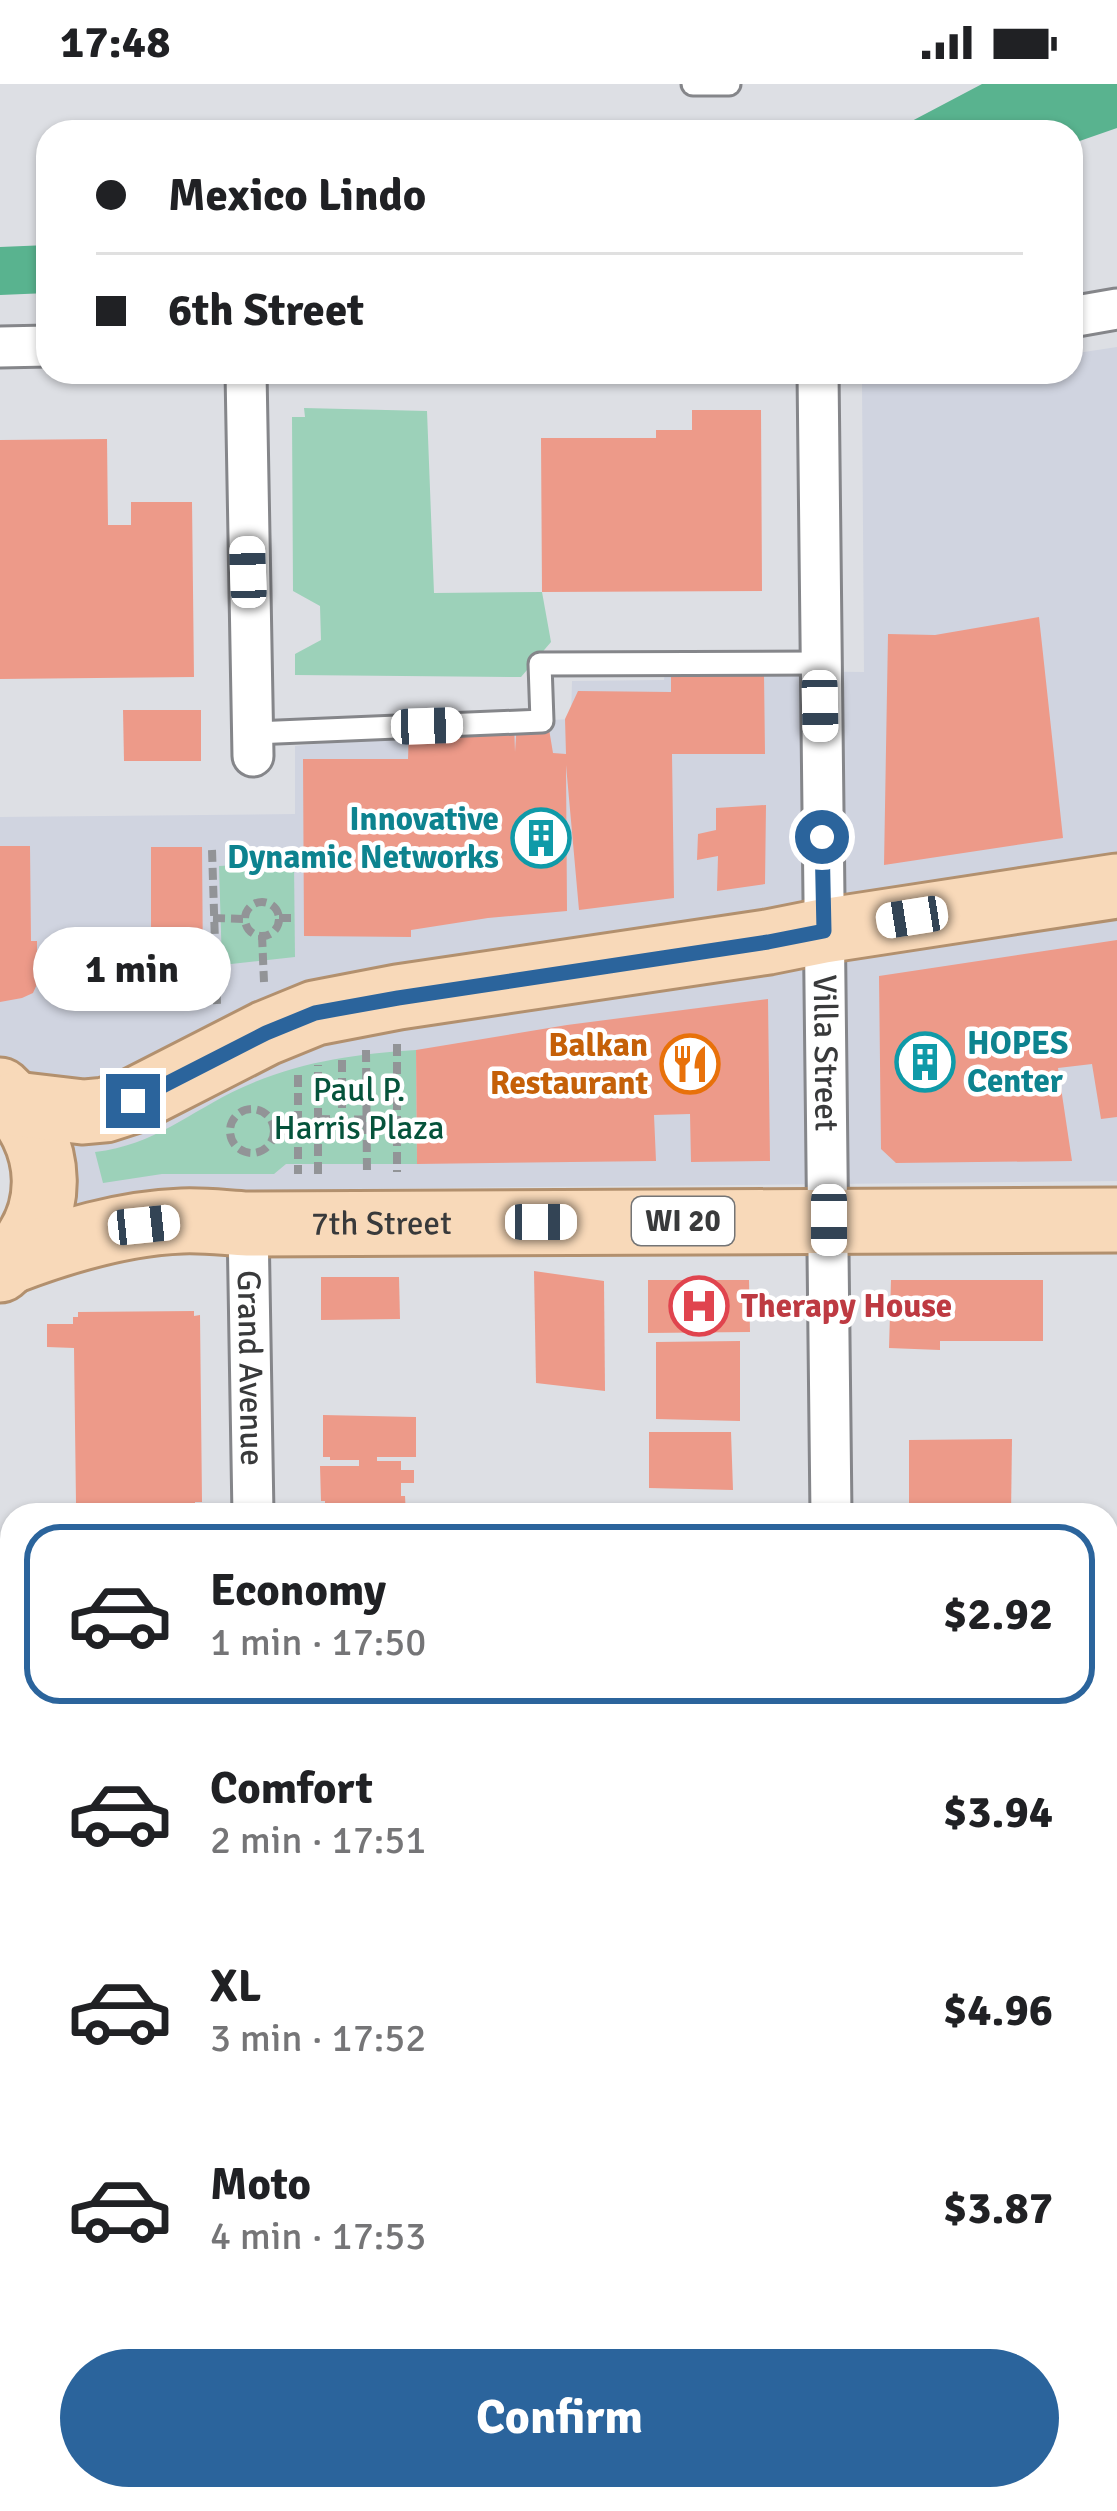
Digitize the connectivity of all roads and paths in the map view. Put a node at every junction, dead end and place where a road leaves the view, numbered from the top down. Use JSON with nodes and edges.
{"nodes":[{"id":1,"x":693,"y":84,"type":"edge"},
{"id":2,"x":729,"y":84,"type":"edge"},
{"id":3,"x":1117,"y":309,"type":"edge"},
{"id":4,"x":1083,"y":315,"type":"edge"},
{"id":5,"x":36,"y":346,"type":"edge"},
{"id":6,"x":0,"y":347,"type":"edge"},
{"id":7,"x":246,"y":384,"type":"edge"},
{"id":8,"x":818,"y":384,"type":"edge"},
{"id":9,"x":820,"y":663,"type":"junction"},
{"id":10,"x":253,"y":744,"type":"joint"},
{"id":11,"x":212,"y":850,"type":"dead end"},
{"id":12,"x":260,"y":884,"type":"dead end"},
{"id":13,"x":1117,"y":886,"type":"edge"},
{"id":14,"x":261,"y":902,"type":"junction"},
{"id":15,"x":213,"y":918,"type":"junction"},
{"id":16,"x":279,"y":918,"type":"junction"},
{"id":17,"x":293,"y":918,"type":"dead end"},
{"id":18,"x":245,"y":919,"type":"junction"},
{"id":19,"x":824,"y":931,"type":"junction"},
{"id":20,"x":262,"y":935,"type":"junction"},
{"id":21,"x":264,"y":982,"type":"dead end"},
{"id":22,"x":217,"y":1004,"type":"dead end"},
{"id":23,"x":366,"y":1043,"type":"dead end"},
{"id":24,"x":397,"y":1043,"type":"dead end"},
{"id":25,"x":342,"y":1046,"type":"dead end"},
{"id":26,"x":318,"y":1051,"type":"dead end"},
{"id":27,"x":298,"y":1056,"type":"dead end"},
{"id":28,"x":298,"y":1096,"type":"junction"},
{"id":29,"x":318,"y":1096,"type":"junction"},
{"id":30,"x":8,"y":1097,"type":"edge"},
{"id":31,"x":318,"y":1119,"type":"junction"},
{"id":32,"x":342,"y":1120,"type":"junction"},
{"id":33,"x":367,"y":1120,"type":"junction"},
{"id":34,"x":397,"y":1120,"type":"junction"},
{"id":35,"x":274,"y":1131,"type":"junction"},
{"id":36,"x":298,"y":1131,"type":"junction"},
{"id":37,"x":397,"y":1172,"type":"dead end"},
{"id":38,"x":367,"y":1173,"type":"dead end"},
{"id":39,"x":318,"y":1174,"type":"dead end"},
{"id":40,"x":298,"y":1176,"type":"dead end"},
{"id":41,"x":829,"y":1220,"type":"junction"},
{"id":42,"x":1117,"y":1220,"type":"edge"},
{"id":43,"x":248,"y":1224,"type":"junction"},
{"id":44,"x":4,"y":1266,"type":"edge"},
{"id":45,"x":253,"y":1503,"type":"edge"},
{"id":46,"x":831,"y":1503,"type":"edge"}],
"edges":[{"from":1,"to":2,"type":"lane"},
{"from":3,"to":4,"type":"street"},
{"from":5,"to":6,"type":"street"},
{"from":7,"to":10,"type":"street"},
{"from":8,"to":9,"type":"street","name":"Villa Street"},
{"from":9,"to":10,"type":"lane"},
{"from":9,"to":19,"type":"street","name":"Villa Street"},
{"from":11,"to":15,"type":"path"},
{"from":12,"to":14,"type":"path"},
{"from":13,"to":19,"type":"main road"},
{"from":14,"to":16,"type":"path"},
{"from":14,"to":18,"type":"path"},
{"from":15,"to":18,"type":"path"},
{"from":15,"to":22,"type":"path"},
{"from":16,"to":17,"type":"path"},
{"from":16,"to":20,"type":"path"},
{"from":18,"to":20,"type":"path"},
{"from":19,"to":30,"type":"main road"},
{"from":19,"to":41,"type":"street","name":"Villa Street"},
{"from":20,"to":21,"type":"path"},
{"from":23,"to":33,"type":"path"},
{"from":24,"to":34,"type":"path"},
{"from":25,"to":32,"type":"path"},
{"from":26,"to":29,"type":"path"},
{"from":27,"to":28,"type":"path"},
{"from":28,"to":29,"type":"path"},
{"from":28,"to":36,"type":"path"},
{"from":29,"to":31,"type":"path"},
{"from":30,"to":44,"type":"main road"},
{"from":31,"to":32,"type":"path"},
{"from":31,"to":39,"type":"path"},
{"from":32,"to":33,"type":"path"},
{"from":33,"to":34,"type":"path"},
{"from":33,"to":38,"type":"path"},
{"from":34,"to":37,"type":"path"},
{"from":35,"to":35,"type":"path"},
{"from":35,"to":36,"type":"path"},
{"from":36,"to":40,"type":"path"},
{"from":41,"to":42,"type":"main road","name":"7th Street","number":"WI 20"},
{"from":41,"to":43,"type":"main road","name":"7th Street","number":"WI 20"},
{"from":41,"to":46,"type":"street","name":"Villa Street"},
{"from":43,"to":44,"type":"main road","name":"7th Street","number":"WI 20"},
{"from":43,"to":45,"type":"street","name":"Grand Avenue"}]}
